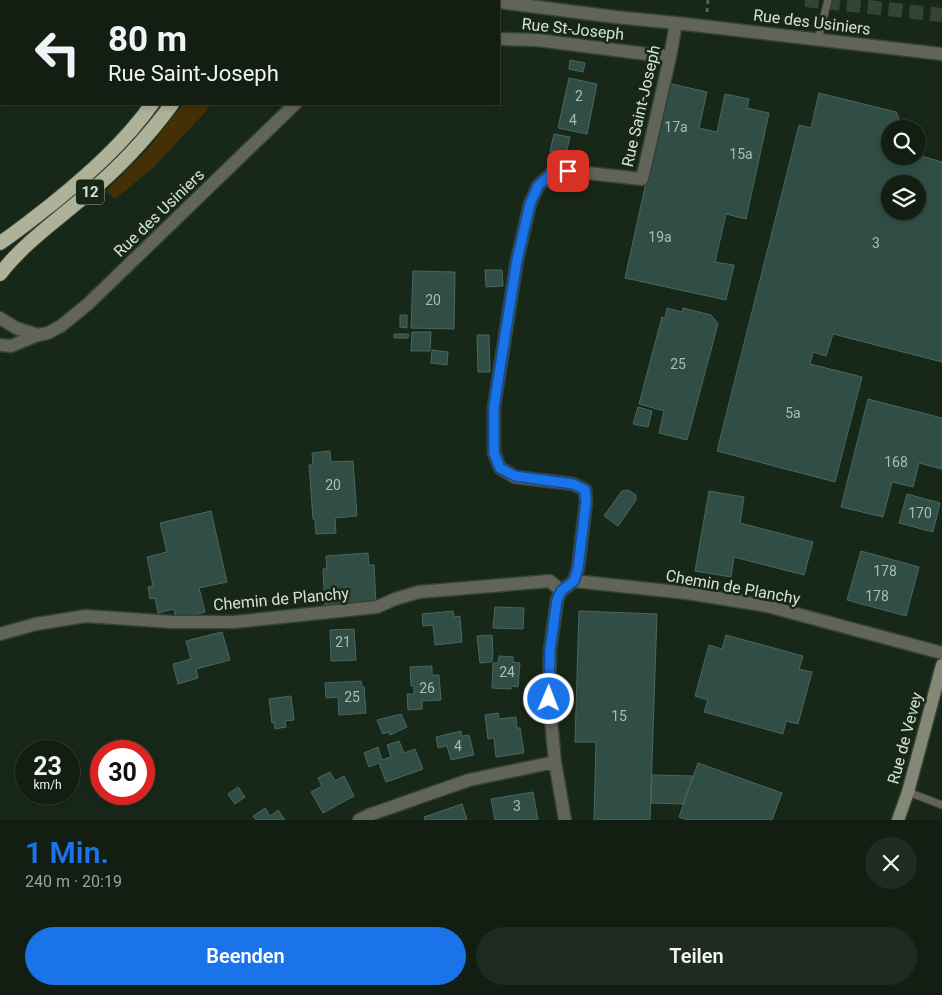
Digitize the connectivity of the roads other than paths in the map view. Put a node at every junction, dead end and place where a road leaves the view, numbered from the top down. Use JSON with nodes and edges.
{"nodes":[{"id":1,"x":828,"y":0,"type":"edge"},
{"id":2,"x":500,"y":2,"type":"edge"},
{"id":3,"x":676,"y":23,"type":"junction"},
{"id":4,"x":503,"y":38,"type":"dead end"},
{"id":5,"x":818,"y":40,"type":"junction"},
{"id":6,"x":942,"y":54,"type":"edge"},
{"id":7,"x":670,"y":57,"type":"junction"},
{"id":8,"x":151,"y":105,"type":"edge"},
{"id":9,"x":171,"y":105,"type":"edge"},
{"id":10,"x":294,"y":105,"type":"edge"},
{"id":11,"x":0,"y":243,"type":"edge"},
{"id":12,"x":0,"y":274,"type":"edge"},
{"id":13,"x":0,"y":318,"type":"edge"},
{"id":14,"x":38,"y":335,"type":"junction"},
{"id":15,"x":0,"y":345,"type":"edge"},
{"id":16,"x":574,"y":581,"type":"junction"},
{"id":17,"x":561,"y":591,"type":"junction"},
{"id":18,"x":0,"y":634,"type":"edge"},
{"id":19,"x":942,"y":653,"type":"edge"},
{"id":20,"x":942,"y":665,"type":"edge"},
{"id":21,"x":555,"y":762,"type":"junction"},
{"id":22,"x":908,"y":792,"type":"junction"},
{"id":23,"x":942,"y":805,"type":"edge"},
{"id":24,"x":359,"y":820,"type":"edge"},
{"id":25,"x":565,"y":820,"type":"edge"},
{"id":26,"x":898,"y":820,"type":"edge"}],
"edges":[{"from":1,"to":5,"type":"lane"},
{"from":2,"to":3,"type":"street","name":"Rue des Usiniers"},
{"from":3,"to":5,"type":"street","name":"Rue des Usiniers"},
{"from":3,"to":7,"type":"street","name":"Rue Saint-Joseph"},
{"from":4,"to":7,"type":"street","name":"Rue St-Joseph"},
{"from":5,"to":6,"type":"street","name":"Rue des Usiniers"},
{"from":7,"to":16,"type":"street","name":"Rue Saint-Joseph"},
{"from":8,"to":11,"type":"highway","number":"12"},
{"from":9,"to":12,"type":"highway","number":"12"},
{"from":10,"to":14,"type":"street","name":"Rue des Usiniers"},
{"from":13,"to":14,"type":"street"},
{"from":14,"to":15,"type":"street","name":"Rue des Usiniers"},
{"from":16,"to":17,"type":"street"},
{"from":16,"to":19,"type":"street","name":"Chemin de Planchy"},
{"from":17,"to":18,"type":"street","name":"Chemin de Planchy"},
{"from":17,"to":21,"type":"street"},
{"from":20,"to":22,"type":"main road","name":"Rue de Vevey"},
{"from":21,"to":24,"type":"street"},
{"from":21,"to":25,"type":"street"},
{"from":22,"to":23,"type":"lane"},
{"from":22,"to":26,"type":"main road","name":"Rue de Vevey"}]}
